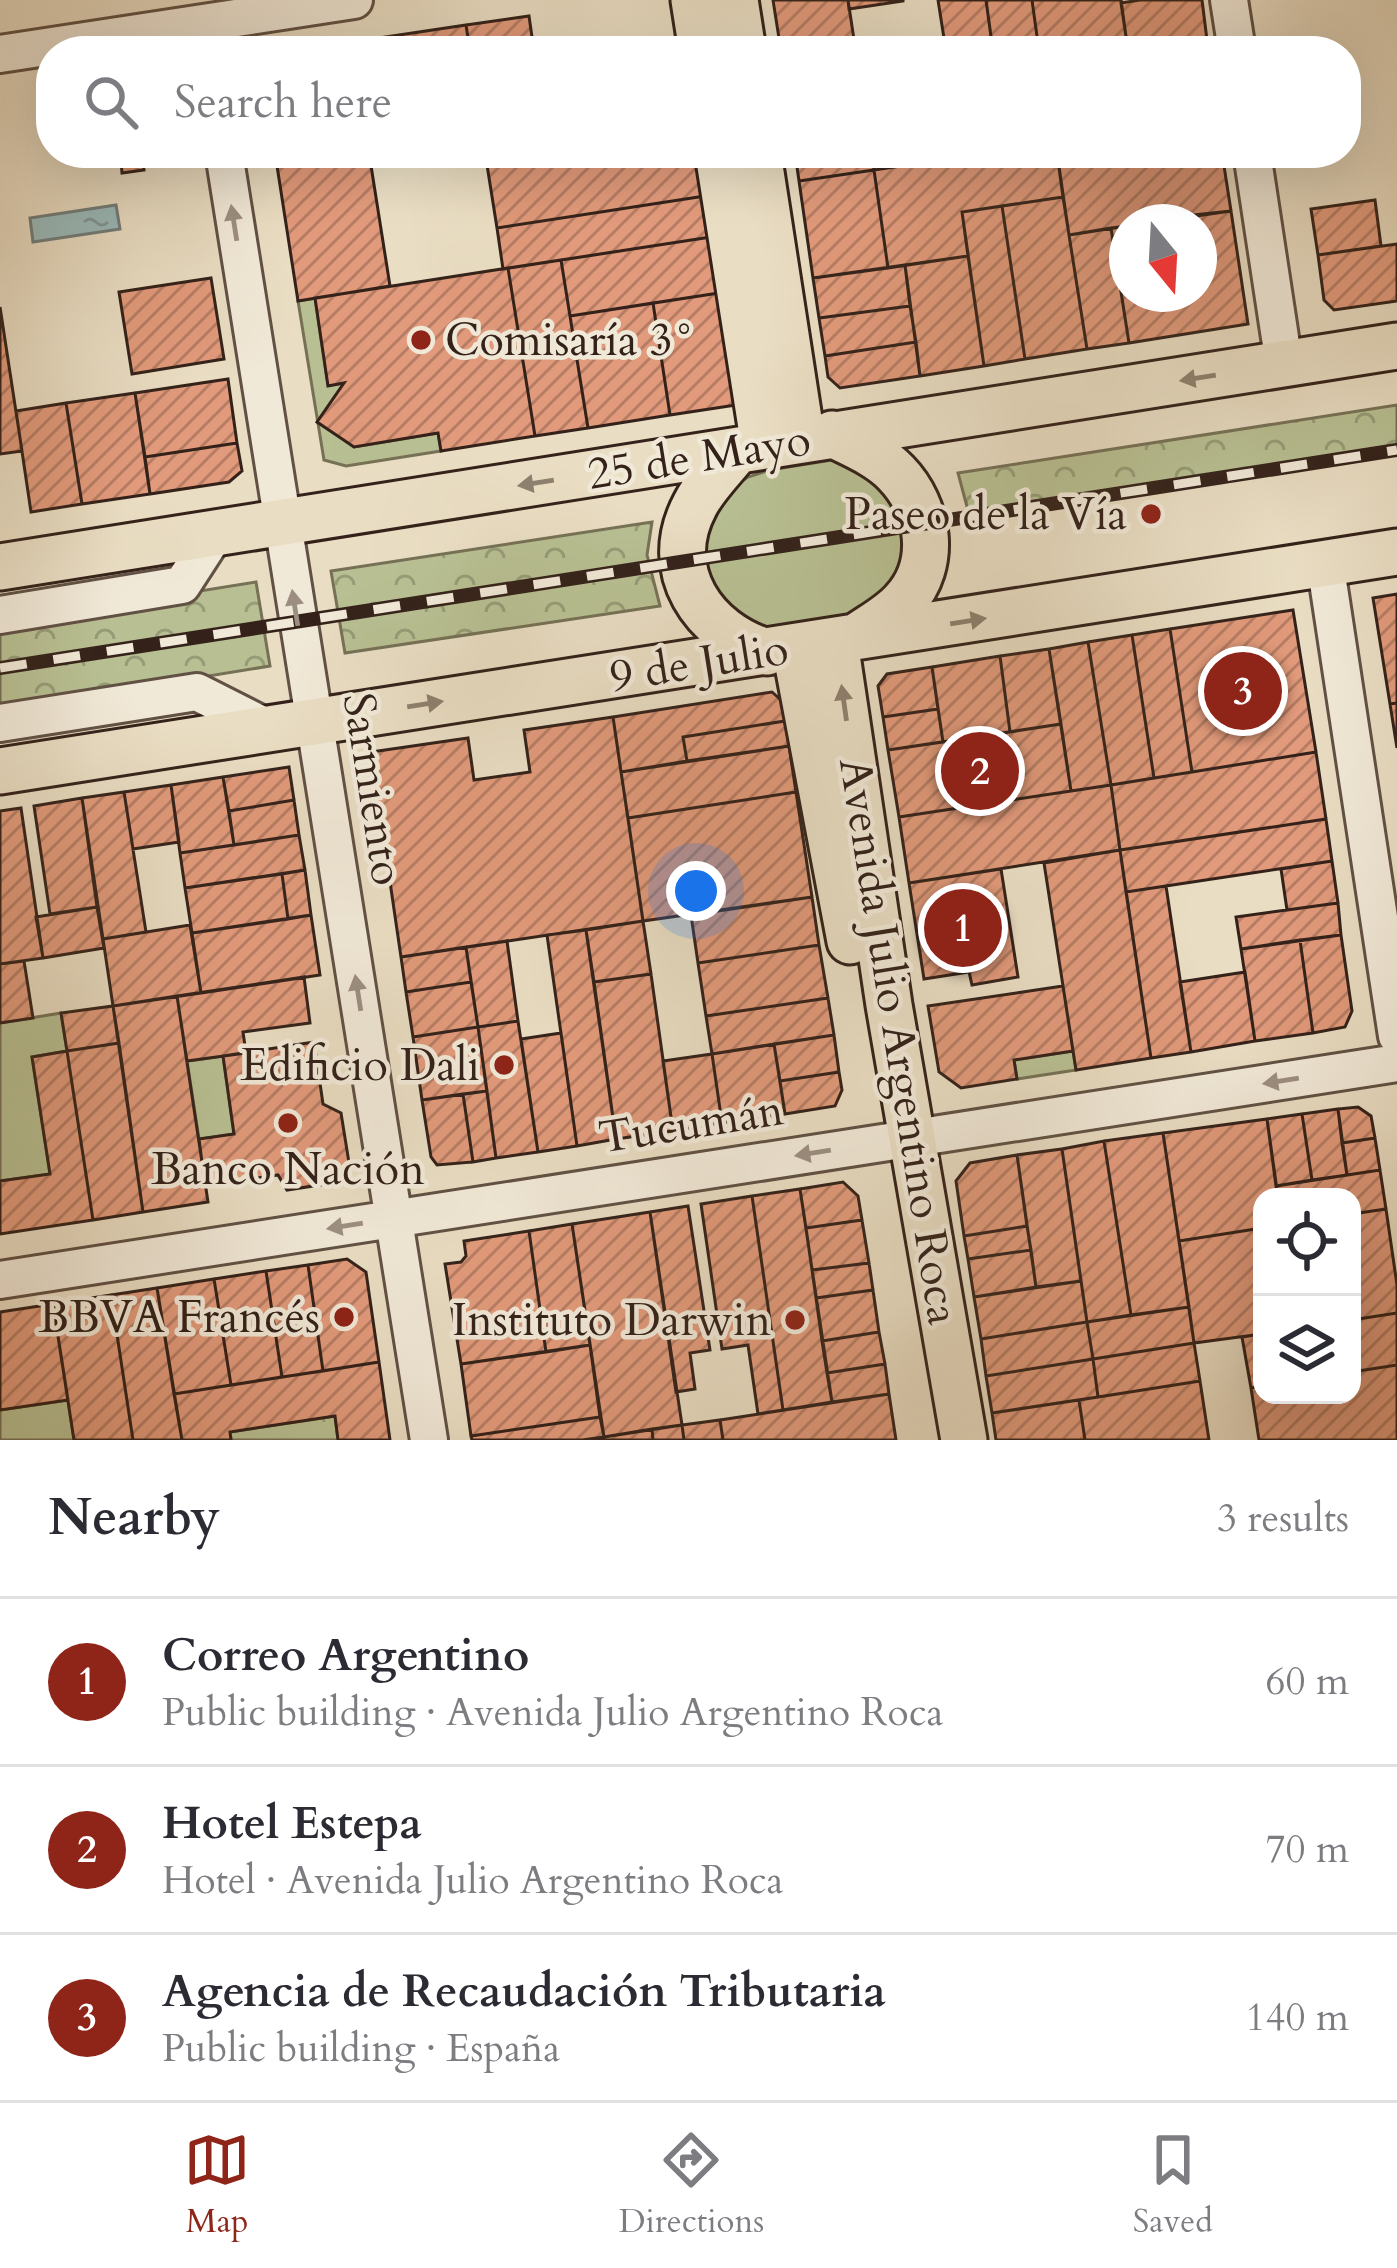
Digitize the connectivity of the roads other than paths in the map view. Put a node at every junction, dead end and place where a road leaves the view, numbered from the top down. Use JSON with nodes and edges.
{"nodes":[{"id":1,"x":354,"y":0,"type":"edge"},
{"id":2,"x":694,"y":0,"type":"edge"},
{"id":3,"x":735,"y":0,"type":"edge"},
{"id":4,"x":1229,"y":0,"type":"edge"},
{"id":5,"x":204,"y":25,"type":"edge"},
{"id":6,"x":127,"y":36,"type":"edge"},
{"id":7,"x":700,"y":36,"type":"edge"},
{"id":8,"x":741,"y":36,"type":"edge"},
{"id":9,"x":1235,"y":36,"type":"edge"},
{"id":10,"x":36,"y":49,"type":"edge"},
{"id":11,"x":0,"y":54,"type":"edge"},
{"id":12,"x":226,"y":168,"type":"edge"},
{"id":13,"x":721,"y":168,"type":"edge"},
{"id":14,"x":759,"y":168,"type":"edge"},
{"id":15,"x":1254,"y":168,"type":"edge"},
{"id":16,"x":1397,"y":346,"type":"edge"},
{"id":17,"x":1285,"y":364,"type":"junction"},
{"id":18,"x":783,"y":443,"type":"junction"},
{"id":19,"x":282,"y":523,"type":"junction"},
{"id":20,"x":215,"y":534,"type":"junction"},
{"id":21,"x":1397,"y":552,"type":"edge"},
{"id":22,"x":1324,"y":562,"type":"junction"},
{"id":23,"x":0,"y":567,"type":"edge"},
{"id":24,"x":0,"y":615,"type":"edge"},
{"id":25,"x":812,"y":646,"type":"junction"},
{"id":26,"x":314,"y":722,"type":"junction"},
{"id":27,"x":0,"y":723,"type":"edge"},
{"id":28,"x":268,"y":728,"type":"junction"},
{"id":29,"x":0,"y":771,"type":"edge"},
{"id":30,"x":1397,"y":1036,"type":"edge"},
{"id":31,"x":1397,"y":1063,"type":"edge"},
{"id":32,"x":900,"y":1140,"type":"junction"},
{"id":33,"x":394,"y":1219,"type":"junction"},
{"id":34,"x":0,"y":1280,"type":"edge"},
{"id":35,"x":429,"y":1440,"type":"edge"},
{"id":36,"x":934,"y":1440,"type":"edge"},
{"id":37,"x":964,"y":1440,"type":"edge"}],
"edges":[{"from":1,"to":5,"type":"street"},
{"from":2,"to":7,"type":"main road"},
{"from":3,"to":8,"type":"main road"},
{"from":4,"to":9,"type":"street"},
{"from":5,"to":6,"type":"street"},
{"from":10,"to":11,"type":"street"},
{"from":19,"to":12,"type":"street","name":"Sarmiento","one_way":true},
{"from":13,"to":18,"type":"main road"},
{"from":14,"to":18,"type":"main road"},
{"from":15,"to":17,"type":"street"},
{"from":16,"to":17,"type":"main road","name":"25 de Mayo"},
{"from":17,"to":18,"type":"main road","name":"25 de Mayo","one_way":true},
{"from":18,"to":19,"type":"main road","name":"25 de Mayo","one_way":true},
{"from":18,"to":25,"type":"main road"},
{"from":18,"to":25,"type":"main road"},
{"from":19,"to":20,"type":"main road","name":"25 de Mayo"},
{"from":26,"to":19,"type":"street","name":"Sarmiento","one_way":true},
{"from":20,"to":23,"type":"main road","name":"25 de Mayo"},
{"from":20,"to":24,"type":"street"},
{"from":21,"to":22,"type":"main road","name":"9 de Julio"},
{"from":25,"to":22,"type":"main road","name":"9 de Julio","one_way":true},
{"from":22,"to":30,"type":"street"},
{"from":26,"to":25,"type":"main road","name":"9 de Julio","one_way":true},
{"from":25,"to":32,"type":"main road","name":"Avenida Julio Argentino Roca"},
{"from":26,"to":28,"type":"main road","name":"9 de Julio"},
{"from":33,"to":26,"type":"street","name":"Sarmiento","one_way":true},
{"from":27,"to":28,"type":"street"},
{"from":28,"to":29,"type":"main road","name":"9 de Julio"},
{"from":31,"to":32,"type":"street","name":"Tucumán","one_way":true},
{"from":32,"to":33,"type":"street","name":"Tucumán","one_way":true},
{"from":32,"to":36,"type":"main road","name":"Avenida Julio Argentino Roca"},
{"from":32,"to":37,"type":"main road","name":"Avenida Julio Argentino Roca"},
{"from":33,"to":34,"type":"street","name":"Tucumán","one_way":true},
{"from":33,"to":35,"type":"street","name":"Sarmiento"}]}
